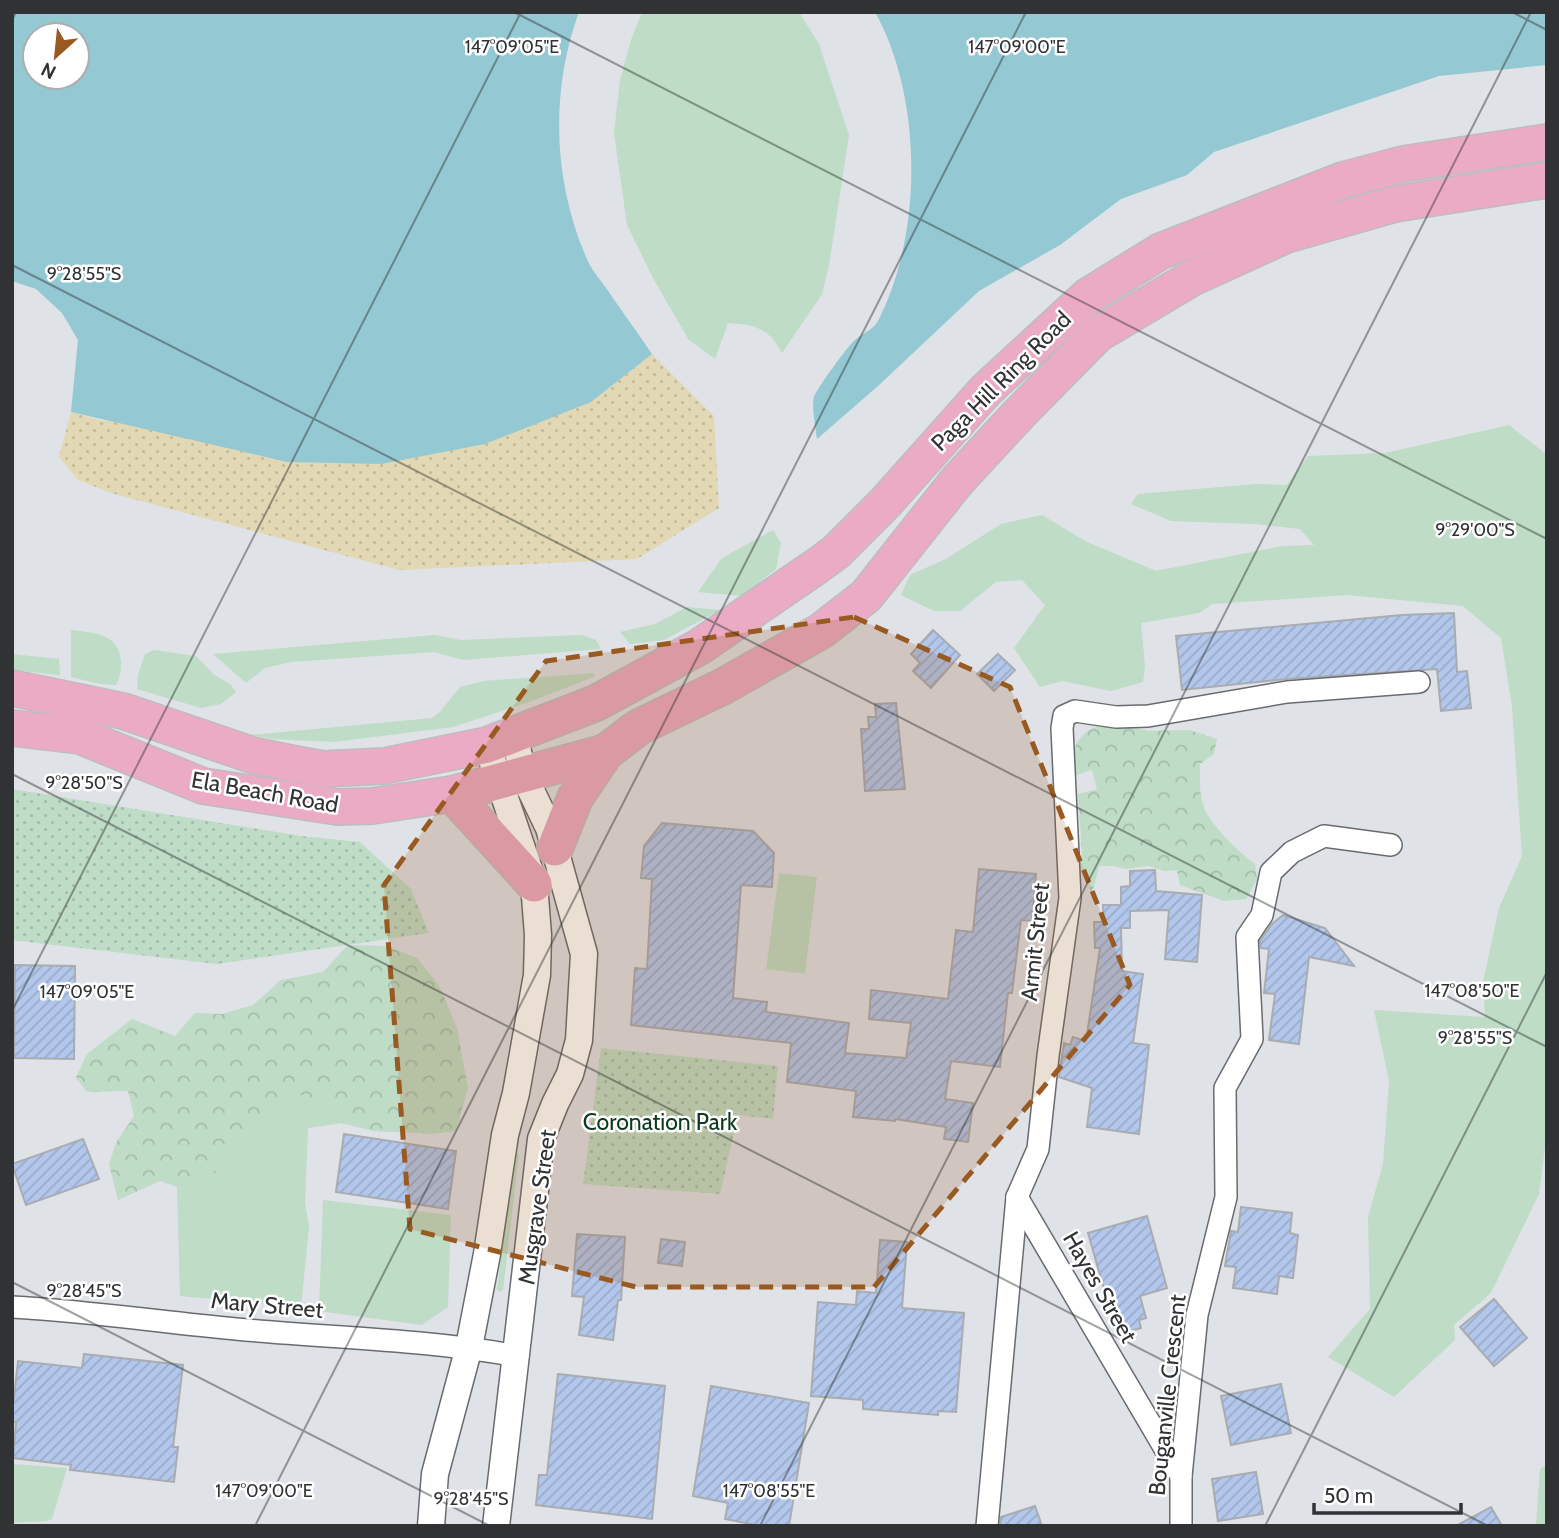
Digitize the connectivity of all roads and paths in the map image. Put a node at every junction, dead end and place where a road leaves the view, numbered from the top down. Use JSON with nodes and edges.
{"nodes":[{"id":1,"x":1547,"y":142,"type":"edge"},
{"id":2,"x":1547,"y":180,"type":"edge"},
{"id":3,"x":836,"y":552,"type":"junction"},
{"id":4,"x":866,"y":596,"type":"junction"},
{"id":5,"x":1419,"y":682,"type":"dead end"},
{"id":6,"x":12,"y":688,"type":"edge"},
{"id":7,"x":12,"y":728,"type":"edge"},
{"id":8,"x":500,"y":741,"type":"junction"},
{"id":9,"x":615,"y":745,"type":"junction"},
{"id":10,"x":512,"y":779,"type":"junction"},
{"id":11,"x":452,"y":794,"type":"junction"},
{"id":12,"x":1391,"y":845,"type":"dead end"},
{"id":13,"x":555,"y":848,"type":"junction"},
{"id":14,"x":534,"y":884,"type":"junction"},
{"id":15,"x":516,"y":1093,"type":"junction"},
{"id":16,"x":555,"y":1104,"type":"junction"},
{"id":17,"x":1017,"y":1198,"type":"junction"},
{"id":18,"x":12,"y":1307,"type":"edge"},
{"id":19,"x":469,"y":1347,"type":"junction"},
{"id":20,"x":518,"y":1356,"type":"junction"},
{"id":21,"x":1181,"y":1476,"type":"junction"},
{"id":22,"x":431,"y":1526,"type":"edge"},
{"id":23,"x":496,"y":1526,"type":"edge"},
{"id":24,"x":987,"y":1526,"type":"edge"},
{"id":25,"x":1181,"y":1526,"type":"edge"}],
"edges":[{"from":1,"to":3,"type":"highway","name":"Paga Hill Ring Road"},
{"from":2,"to":4,"type":"highway","name":"Paga Hill Ring Road"},
{"from":3,"to":4,"type":"highway"},
{"from":3,"to":8,"type":"highway","name":"Paga Hill Ring Road"},
{"from":4,"to":9,"type":"highway","name":"Paga Hill Ring Road"},
{"from":5,"to":17,"type":"street","name":"Armit Street"},
{"from":6,"to":8,"type":"highway","name":"Ela Beach Road"},
{"from":7,"to":11,"type":"highway","name":"Ela Beach Road"},
{"from":8,"to":10,"type":"street","name":"Musgrave Street"},
{"from":9,"to":10,"type":"highway","name":"Paga Hill Ring Road"},
{"from":9,"to":13,"type":"highway"},
{"from":10,"to":11,"type":"highway","name":"Ela Beach Road"},
{"from":10,"to":13,"type":"street","name":"Musgrave Street"},
{"from":10,"to":14,"type":"street","name":"Musgrave Street"},
{"from":11,"to":14,"type":"highway"},
{"from":12,"to":21,"type":"street","name":"Bouganville Crescent"},
{"from":13,"to":16,"type":"street","name":"Musgrave Street"},
{"from":14,"to":15,"type":"street","name":"Musgrave Street"},
{"from":15,"to":16,"type":"street"},
{"from":15,"to":19,"type":"street","name":"Musgrave Street"},
{"from":16,"to":20,"type":"street","name":"Musgrave Street"},
{"from":17,"to":21,"type":"street","name":"Hayes Street"},
{"from":17,"to":24,"type":"street","name":"Armit Street"},
{"from":18,"to":19,"type":"street","name":"Mary Street"},
{"from":19,"to":20,"type":"street","name":"Mary Street"},
{"from":19,"to":22,"type":"street","name":"Musgrave Street"},
{"from":20,"to":23,"type":"street","name":"Musgrave Street"},
{"from":21,"to":25,"type":"street","name":"Bouganville Crescent"}]}
